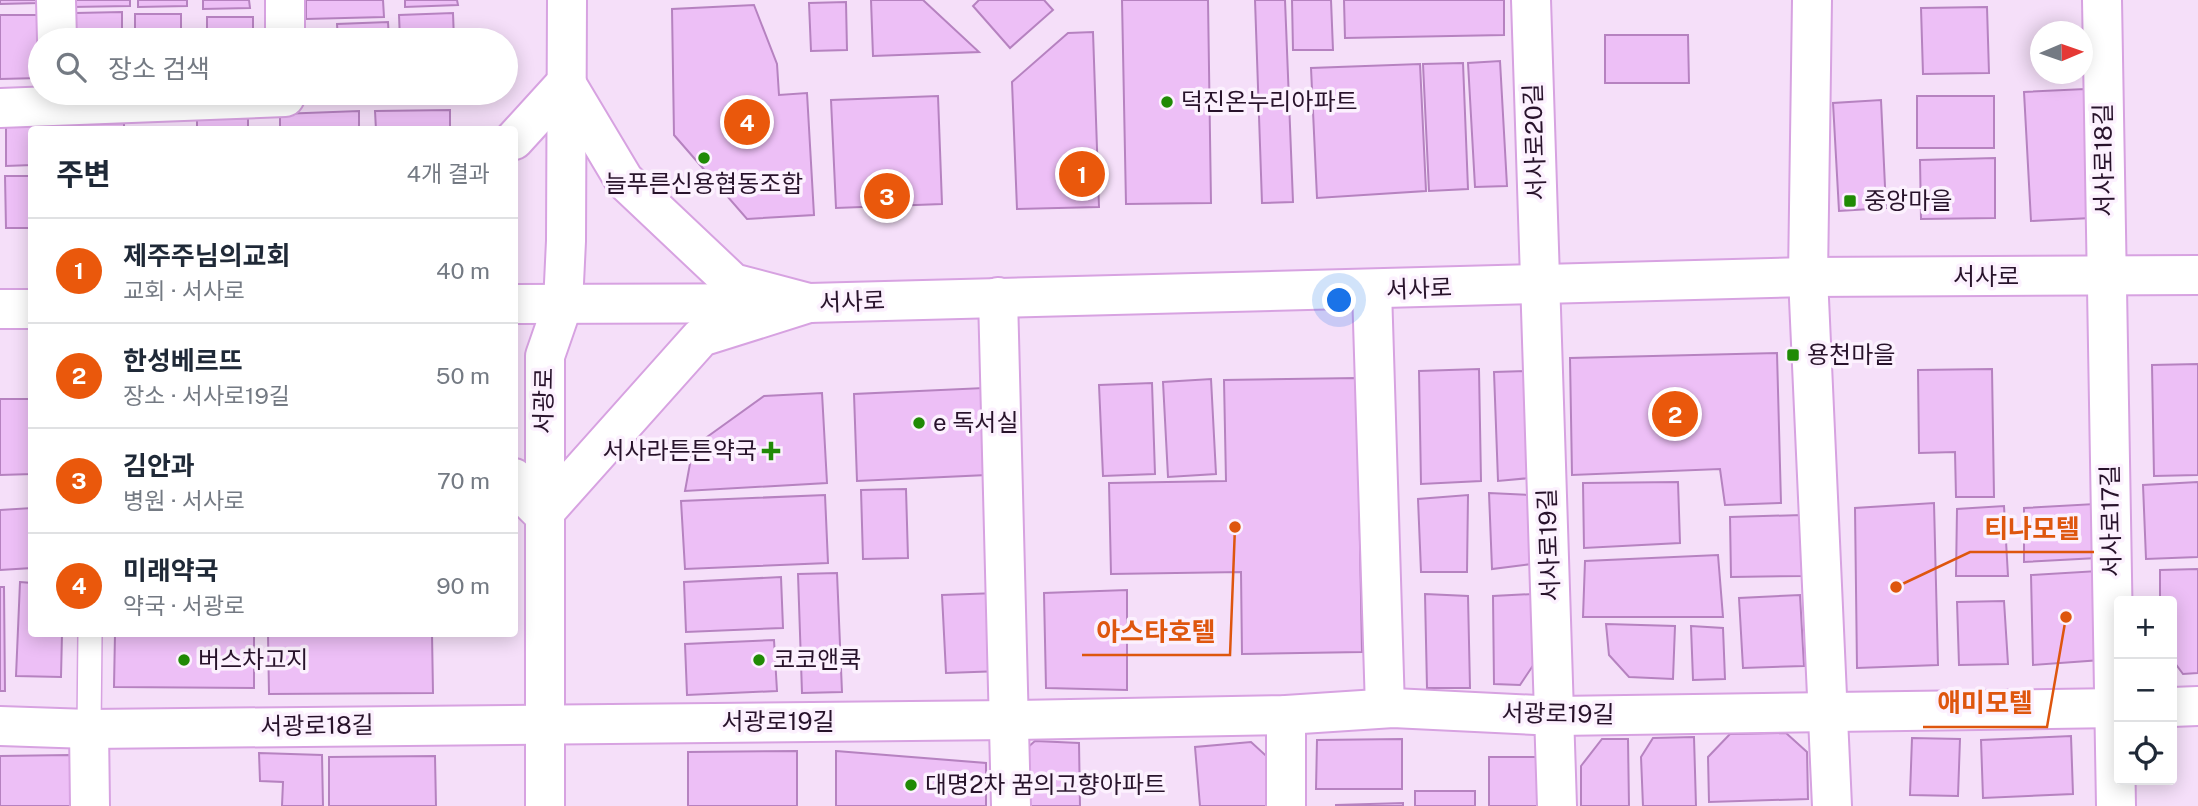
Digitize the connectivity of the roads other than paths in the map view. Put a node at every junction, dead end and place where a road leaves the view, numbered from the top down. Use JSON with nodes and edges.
{"nodes":[{"id":1,"x":56,"y":0,"type":"edge"},
{"id":2,"x":285,"y":0,"type":"edge"},
{"id":3,"x":567,"y":0,"type":"edge"},
{"id":4,"x":1531,"y":0,"type":"edge"},
{"id":5,"x":1812,"y":0,"type":"edge"},
{"id":6,"x":2102,"y":0,"type":"edge"},
{"id":7,"x":57,"y":28,"type":"edge"},
{"id":8,"x":285,"y":28,"type":"edge"},
{"id":9,"x":566,"y":83,"type":"junction"},
{"id":10,"x":28,"y":104,"type":"edge"},
{"id":11,"x":0,"y":108,"type":"edge"},
{"id":12,"x":518,"y":136,"type":"edge"},
{"id":13,"x":2198,"y":275,"type":"edge"},
{"id":14,"x":1808,"y":277,"type":"junction"},
{"id":15,"x":2106,"y":277,"type":"junction"},
{"id":16,"x":1539,"y":284,"type":"junction"},
{"id":17,"x":1371,"y":290,"type":"junction"},
{"id":18,"x":998,"y":297,"type":"junction"},
{"id":19,"x":809,"y":303,"type":"junction"},
{"id":20,"x":518,"y":304,"type":"edge"},
{"id":21,"x":563,"y":304,"type":"junction"},
{"id":22,"x":0,"y":309,"type":"edge"},
{"id":23,"x":28,"y":309,"type":"edge"},
{"id":24,"x":518,"y":486,"type":"edge"},
{"id":25,"x":543,"y":514,"type":"junction"},
{"id":26,"x":90,"y":637,"type":"edge"},
{"id":27,"x":2116,"y":659,"type":"edge"},
{"id":28,"x":2198,"y":706,"type":"edge"},
{"id":29,"x":2177,"y":707,"type":"edge"},
{"id":30,"x":1385,"y":708,"type":"junction"},
{"id":31,"x":2114,"y":708,"type":"edge"},
{"id":32,"x":1830,"y":712,"type":"junction"},
{"id":33,"x":1286,"y":715,"type":"junction"},
{"id":34,"x":1557,"y":716,"type":"junction"},
{"id":35,"x":1011,"y":720,"type":"junction"},
{"id":36,"x":2117,"y":722,"type":"edge"},
{"id":37,"x":544,"y":723,"type":"junction"},
{"id":38,"x":0,"y":726,"type":"edge"},
{"id":39,"x":89,"y":729,"type":"junction"},
{"id":40,"x":89,"y":806,"type":"edge"},
{"id":41,"x":545,"y":806,"type":"edge"},
{"id":42,"x":1011,"y":806,"type":"edge"},
{"id":43,"x":1286,"y":806,"type":"edge"},
{"id":44,"x":1557,"y":806,"type":"edge"},
{"id":45,"x":1832,"y":806,"type":"edge"},
{"id":46,"x":2116,"y":806,"type":"edge"}],
"edges":[{"from":1,"to":7,"type":"street"},
{"from":2,"to":8,"type":"street"},
{"from":3,"to":9,"type":"street","name":"서광로"},
{"from":4,"to":16,"type":"street","name":"서사로20길"},
{"from":5,"to":14,"type":"street"},
{"from":6,"to":15,"type":"street","name":"서사로18길"},
{"from":9,"to":12,"type":"street"},
{"from":9,"to":19,"type":"street"},
{"from":9,"to":21,"type":"street","name":"서광로"},
{"from":10,"to":11,"type":"street"},
{"from":13,"to":15,"type":"street","name":"서사로"},
{"from":14,"to":15,"type":"street","name":"서사로"},
{"from":14,"to":16,"type":"street","name":"서사로"},
{"from":14,"to":32,"type":"street"},
{"from":15,"to":27,"type":"street","name":"서사로17길"},
{"from":16,"to":17,"type":"street","name":"서사로"},
{"from":16,"to":34,"type":"street","name":"서사로19길"},
{"from":17,"to":18,"type":"street","name":"서사로"},
{"from":17,"to":30,"type":"street"},
{"from":18,"to":19,"type":"street","name":"서사로"},
{"from":18,"to":35,"type":"street"},
{"from":19,"to":21,"type":"street","name":"서사로"},
{"from":19,"to":25,"type":"street"},
{"from":20,"to":21,"type":"street","name":"서사로"},
{"from":21,"to":25,"type":"street","name":"서광로"},
{"from":22,"to":23,"type":"street"},
{"from":24,"to":25,"type":"street"},
{"from":25,"to":37,"type":"street","name":"서광로"},
{"from":26,"to":39,"type":"lane"},
{"from":28,"to":29,"type":"street"},
{"from":30,"to":33,"type":"street","name":"서광로19길"},
{"from":30,"to":34,"type":"street","name":"서광로19길"},
{"from":31,"to":32,"type":"street","name":"서광로19길"},
{"from":32,"to":34,"type":"street","name":"서광로19길"},
{"from":32,"to":45,"type":"street"},
{"from":33,"to":35,"type":"street","name":"서광로19길"},
{"from":33,"to":43,"type":"street"},
{"from":34,"to":44,"type":"street","name":"서사로19길"},
{"from":35,"to":37,"type":"street","name":"서광로19길"},
{"from":35,"to":42,"type":"street"},
{"from":36,"to":46,"type":"street","name":"서사로17길"},
{"from":37,"to":39,"type":"street","name":"서광로18길"},
{"from":37,"to":41,"type":"street","name":"서광로"},
{"from":38,"to":39,"type":"street","name":"서광로18길"},
{"from":39,"to":40,"type":"street"}]}
